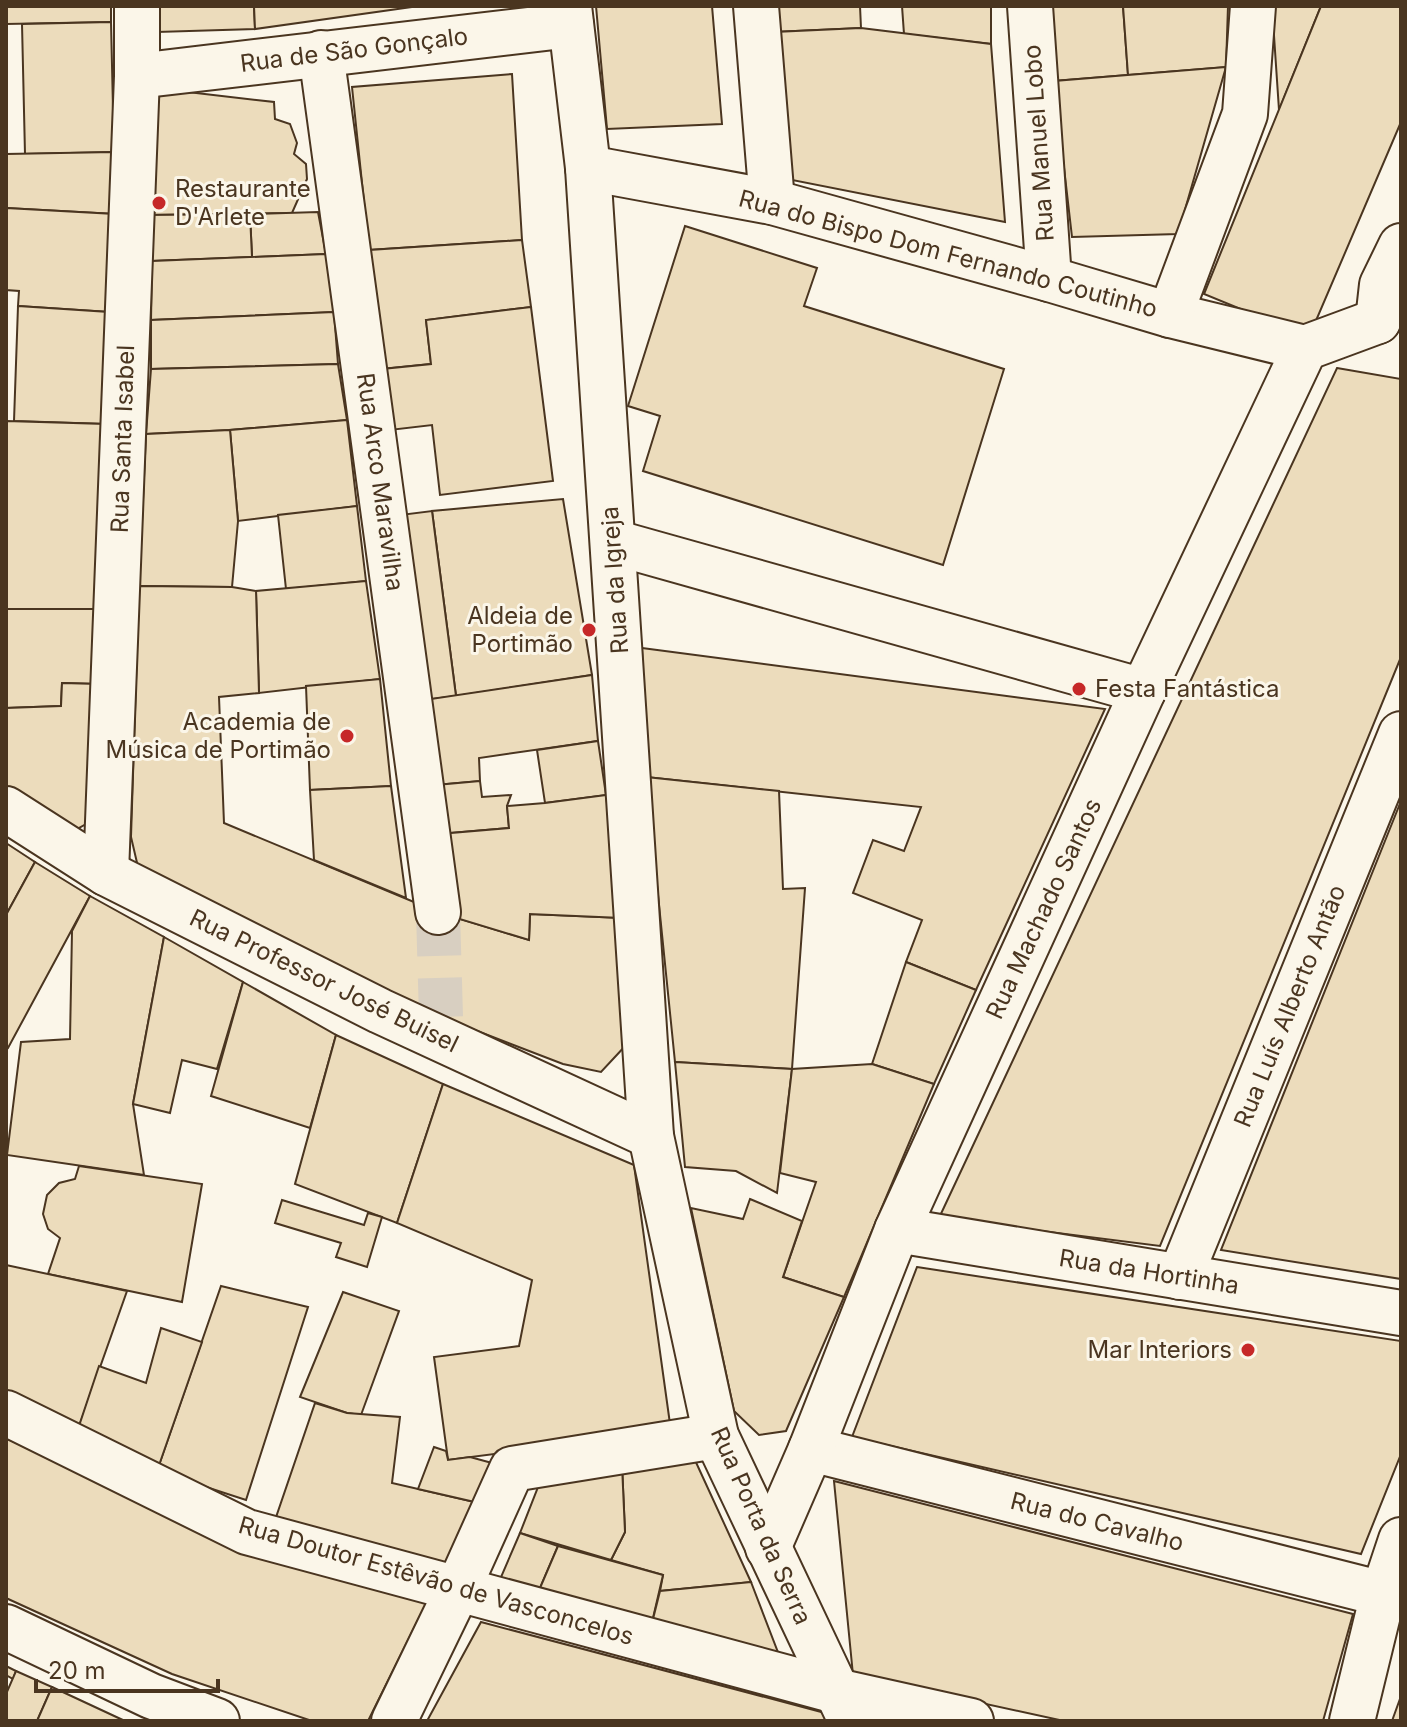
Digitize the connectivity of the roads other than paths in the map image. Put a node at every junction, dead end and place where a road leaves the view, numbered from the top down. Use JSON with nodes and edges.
{"nodes":[{"id":1,"x":137,"y":6,"type":"edge"},
{"id":2,"x":756,"y":6,"type":"edge"},
{"id":3,"x":1030,"y":6,"type":"edge"},
{"id":4,"x":1253,"y":6,"type":"edge"},
{"id":5,"x":570,"y":16,"type":"edge"},
{"id":6,"x":321,"y":53,"type":"junction"},
{"id":7,"x":137,"y":76,"type":"junction"},
{"id":8,"x":588,"y":168,"type":"junction"},
{"id":9,"x":772,"y":202,"type":"junction"},
{"id":10,"x":1401,"y":246,"type":"edge"},
{"id":11,"x":1049,"y":279,"type":"junction"},
{"id":12,"x":1170,"y":315,"type":"junction"},
{"id":13,"x":1389,"y":329,"type":"edge"},
{"id":14,"x":1305,"y":348,"type":"junction"},
{"id":15,"x":613,"y":542,"type":"junction"},
{"id":16,"x":1143,"y":691,"type":"junction"},
{"id":17,"x":1401,"y":734,"type":"edge"},
{"id":18,"x":6,"y":809,"type":"edge"},
{"id":19,"x":106,"y":873,"type":"junction"},
{"id":20,"x":438,"y":912,"type":"tunnel mouth"},
{"id":21,"x":651,"y":1136,"type":"junction"},
{"id":22,"x":897,"y":1230,"type":"junction"},
{"id":23,"x":1180,"y":1277,"type":"junction"},
{"id":24,"x":1401,"y":1313,"type":"edge"},
{"id":25,"x":6,"y":1413,"type":"edge"},
{"id":26,"x":716,"y":1436,"type":"junction"},
{"id":27,"x":811,"y":1449,"type":"junction"},
{"id":28,"x":1401,"y":1540,"type":"edge"},
{"id":29,"x":768,"y":1548,"type":"junction"},
{"id":30,"x":458,"y":1589,"type":"junction"},
{"id":31,"x":1383,"y":1594,"type":"junction"},
{"id":32,"x":6,"y":1627,"type":"edge"},
{"id":33,"x":844,"y":1706,"type":"edge"},
{"id":34,"x":217,"y":1721,"type":"edge"},
{"id":35,"x":394,"y":1721,"type":"edge"},
{"id":36,"x":971,"y":1721,"type":"edge"},
{"id":37,"x":1352,"y":1721,"type":"edge"}],
"edges":[{"from":1,"to":7,"type":"street","name":"Rua Santa Isabel"},
{"from":2,"to":9,"type":"street"},
{"from":3,"to":11,"type":"street","name":"Rua Manuel Lobo"},
{"from":4,"to":12,"type":"street"},
{"from":5,"to":6,"type":"street","name":"Rua de São Gonçalo"},
{"from":5,"to":8,"type":"street","name":"Rua da Igreja"},
{"from":6,"to":7,"type":"street","name":"Rua de São Gonçalo"},
{"from":6,"to":20,"type":"street","name":"Rua Arco Maravilha"},
{"from":7,"to":19,"type":"street","name":"Rua Santa Isabel"},
{"from":8,"to":9,"type":"street","name":"Rua do Bispo Dom Fernando Coutinho"},
{"from":8,"to":15,"type":"street","name":"Rua da Igreja"},
{"from":9,"to":11,"type":"street","name":"Rua do Bispo Dom Fernando Coutinho"},
{"from":10,"to":13,"type":"street"},
{"from":11,"to":12,"type":"street","name":"Rua do Bispo Dom Fernando Coutinho"},
{"from":12,"to":14,"type":"street","name":"Rua do Bispo Dom Fernando Coutinho"},
{"from":13,"to":14,"type":"street"},
{"from":14,"to":16,"type":"street","name":"Rua Machado Santos"},
{"from":15,"to":16,"type":"street"},
{"from":15,"to":21,"type":"street","name":"Rua da Igreja"},
{"from":16,"to":22,"type":"street","name":"Rua Machado Santos"},
{"from":17,"to":23,"type":"street","name":"Rua Luís Alberto Antão"},
{"from":18,"to":19,"type":"street","name":"Rua Professor José Buisel"},
{"from":19,"to":21,"type":"street","name":"Rua Professor José Buisel"},
{"from":21,"to":26,"type":"street","name":"Rua Porta da Serra"},
{"from":22,"to":23,"type":"street","name":"Rua da Hortinha"},
{"from":22,"to":27,"type":"street","name":"Rua Machado Santos"},
{"from":23,"to":24,"type":"street","name":"Rua da Hortinha"},
{"from":25,"to":30,"type":"street","name":"Rua Doutor Estêvão de Vasconcelos"},
{"from":26,"to":29,"type":"street","name":"Rua Porta da Serra"},
{"from":26,"to":30,"type":"street"},
{"from":27,"to":29,"type":"street","name":"Rua Machado Santos"},
{"from":27,"to":31,"type":"street","name":"Rua do Cavalho"},
{"from":28,"to":31,"type":"street"},
{"from":29,"to":33,"type":"street","name":"Rua Porta da Serra"},
{"from":30,"to":33,"type":"street","name":"Rua Doutor Estêvão de Vasconcelos"},
{"from":30,"to":35,"type":"street"},
{"from":31,"to":37,"type":"street"},
{"from":32,"to":34,"type":"street"},
{"from":33,"to":36,"type":"street","name":"Rua Doutor Estêvão de Vasconcelos"}]}
